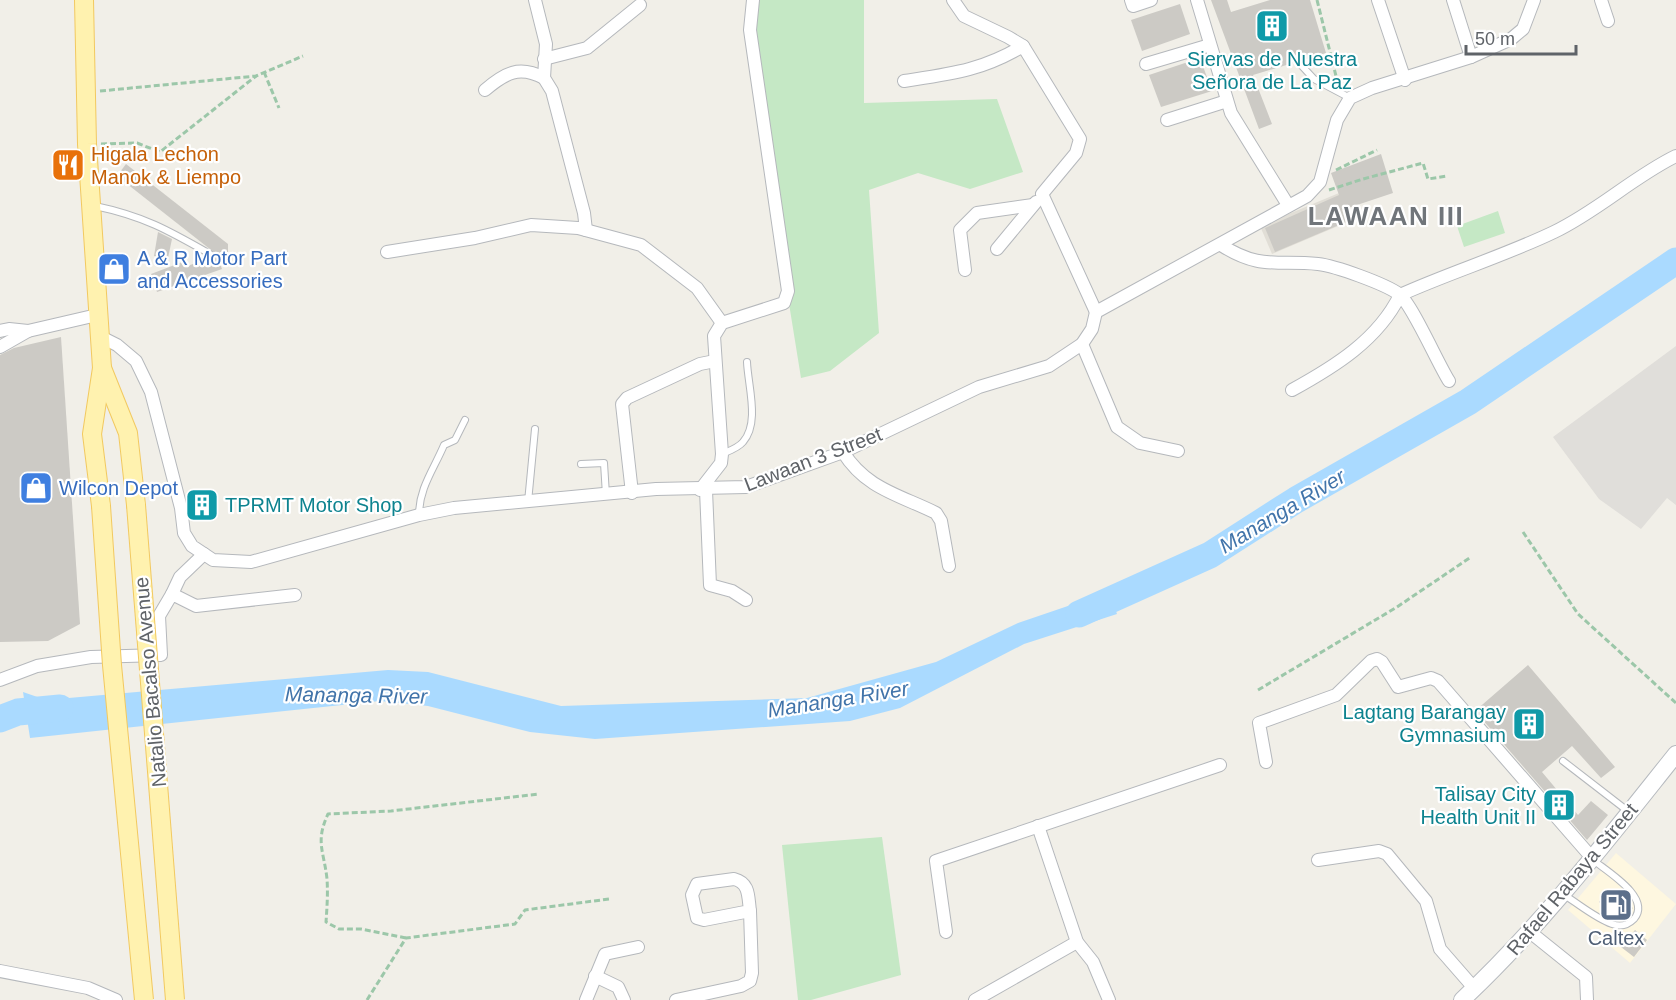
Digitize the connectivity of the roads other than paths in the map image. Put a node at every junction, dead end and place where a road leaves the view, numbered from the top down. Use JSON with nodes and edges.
{"nodes":[{"id":1,"x":84,"y":0,"type":"edge"},
{"id":2,"x":535,"y":0,"type":"edge"},
{"id":3,"x":753,"y":0,"type":"edge"},
{"id":4,"x":953,"y":0,"type":"edge"},
{"id":5,"x":1131,"y":0,"type":"edge"},
{"id":6,"x":1151,"y":0,"type":"edge"},
{"id":7,"x":1197,"y":0,"type":"edge"},
{"id":8,"x":1378,"y":0,"type":"edge"},
{"id":9,"x":1453,"y":0,"type":"edge"},
{"id":10,"x":1534,"y":0,"type":"edge"},
{"id":11,"x":1601,"y":0,"type":"edge"},
{"id":12,"x":639,"y":5,"type":"dead end"},
{"id":13,"x":1608,"y":21,"type":"dead end"},
{"id":14,"x":1210,"y":45,"type":"junction"},
{"id":15,"x":1023,"y":46,"type":"junction"},
{"id":16,"x":1471,"y":57,"type":"junction"},
{"id":17,"x":544,"y":59,"type":"junction"},
{"id":18,"x":1146,"y":64,"type":"dead end"},
{"id":19,"x":1301,"y":65,"type":"dead end"},
{"id":20,"x":544,"y":78,"type":"junction"},
{"id":21,"x":1405,"y":80,"type":"junction"},
{"id":22,"x":904,"y":81,"type":"dead end"},
{"id":23,"x":486,"y":90,"type":"dead end"},
{"id":24,"x":1350,"y":98,"type":"junction"},
{"id":25,"x":1227,"y":101,"type":"junction"},
{"id":26,"x":1167,"y":120,"type":"dead end"},
{"id":27,"x":1676,"y":156,"type":"edge"},
{"id":28,"x":1042,"y":194,"type":"junction"},
{"id":29,"x":1288,"y":205,"type":"junction"},
{"id":30,"x":91,"y":206,"type":"junction"},
{"id":31,"x":1033,"y":206,"type":"junction"},
{"id":32,"x":586,"y":230,"type":"junction"},
{"id":33,"x":1221,"y":245,"type":"junction"},
{"id":34,"x":998,"y":249,"type":"dead end"},
{"id":35,"x":387,"y":252,"type":"dead end"},
{"id":36,"x":210,"y":254,"type":"dead end"},
{"id":37,"x":965,"y":270,"type":"dead end"},
{"id":38,"x":1400,"y":295,"type":"junction"},
{"id":39,"x":1096,"y":312,"type":"junction"},
{"id":40,"x":97,"y":315,"type":"junction"},
{"id":41,"x":722,"y":323,"type":"junction"},
{"id":42,"x":0,"y":331,"type":"edge"},
{"id":43,"x":28,"y":331,"type":"junction"},
{"id":44,"x":99,"y":336,"type":"junction"},
{"id":45,"x":1082,"y":344,"type":"junction"},
{"id":46,"x":0,"y":347,"type":"edge"},
{"id":47,"x":715,"y":361,"type":"junction"},
{"id":48,"x":747,"y":362,"type":"dead end"},
{"id":49,"x":102,"y":368,"type":"junction"},
{"id":50,"x":1449,"y":381,"type":"dead end"},
{"id":51,"x":1292,"y":390,"type":"dead end"},
{"id":52,"x":465,"y":420,"type":"dead end"},
{"id":53,"x":535,"y":429,"type":"dead end"},
{"id":54,"x":1178,"y":451,"type":"dead end"},
{"id":55,"x":843,"y":452,"type":"junction"},
{"id":56,"x":722,"y":454,"type":"junction"},
{"id":57,"x":581,"y":464,"type":"dead end"},
{"id":58,"x":703,"y":490,"type":"junction"},
{"id":59,"x":632,"y":494,"type":"junction"},
{"id":60,"x":606,"y":495,"type":"junction"},
{"id":61,"x":528,"y":503,"type":"junction"},
{"id":62,"x":419,"y":515,"type":"junction"},
{"id":63,"x":204,"y":554,"type":"junction"},
{"id":64,"x":949,"y":566,"type":"dead end"},
{"id":65,"x":172,"y":594,"type":"junction"},
{"id":66,"x":295,"y":595,"type":"dead end"},
{"id":67,"x":746,"y":600,"type":"dead end"},
{"id":68,"x":0,"y":680,"type":"edge"},
{"id":69,"x":1676,"y":754,"type":"edge"},
{"id":70,"x":1563,"y":760,"type":"dead end"},
{"id":71,"x":1266,"y":762,"type":"dead end"},
{"id":72,"x":1220,"y":765,"type":"dead end"},
{"id":73,"x":1630,"y":812,"type":"junction"},
{"id":74,"x":1038,"y":826,"type":"junction"},
{"id":75,"x":1593,"y":859,"type":"junction"},
{"id":76,"x":1318,"y":860,"type":"dead end"},
{"id":77,"x":1563,"y":894,"type":"junction"},
{"id":78,"x":750,"y":911,"type":"junction"},
{"id":79,"x":946,"y":932,"type":"dead end"},
{"id":80,"x":1530,"y":932,"type":"junction"},
{"id":81,"x":1077,"y":942,"type":"junction"},
{"id":82,"x":638,"y":947,"type":"dead end"},
{"id":83,"x":0,"y":971,"type":"edge"},
{"id":84,"x":595,"y":976,"type":"junction"},
{"id":85,"x":1474,"y":988,"type":"junction"},
{"id":86,"x":709,"y":997,"type":"edge"},
{"id":87,"x":116,"y":1000,"type":"edge"},
{"id":88,"x":144,"y":1000,"type":"edge"},
{"id":89,"x":175,"y":1000,"type":"edge"},
{"id":90,"x":586,"y":1000,"type":"edge"},
{"id":91,"x":624,"y":1000,"type":"edge"},
{"id":92,"x":676,"y":1000,"type":"edge"},
{"id":93,"x":975,"y":1000,"type":"edge"},
{"id":94,"x":1109,"y":1000,"type":"edge"},
{"id":95,"x":1462,"y":1000,"type":"edge"},
{"id":96,"x":1587,"y":1000,"type":"edge"}],
"edges":[{"from":1,"to":30,"type":"main road","name":"Natalio Bacalso Avenue"},
{"from":2,"to":17,"type":"street"},
{"from":3,"to":41,"type":"street"},
{"from":4,"to":15,"type":"street"},
{"from":5,"to":6,"type":"street"},
{"from":7,"to":14,"type":"street"},
{"from":8,"to":21,"type":"street"},
{"from":9,"to":16,"type":"street"},
{"from":10,"to":16,"type":"street"},
{"from":11,"to":13,"type":"street"},
{"from":12,"to":17,"type":"street"},
{"from":14,"to":18,"type":"street"},
{"from":14,"to":25,"type":"street"},
{"from":15,"to":22,"type":"street"},
{"from":15,"to":28,"type":"street"},
{"from":16,"to":21,"type":"street"},
{"from":17,"to":20,"type":"street"},
{"from":19,"to":24,"type":"lane"},
{"from":20,"to":23,"type":"street"},
{"from":20,"to":32,"type":"street"},
{"from":21,"to":24,"type":"street"},
{"from":24,"to":29,"type":"street"},
{"from":25,"to":26,"type":"street"},
{"from":25,"to":29,"type":"street"},
{"from":27,"to":38,"type":"street"},
{"from":28,"to":31,"type":"street"},
{"from":28,"to":39,"type":"street"},
{"from":29,"to":33,"type":"street"},
{"from":30,"to":36,"type":"lane"},
{"from":30,"to":40,"type":"main road","name":"Natalio Bacalso Avenue"},
{"from":31,"to":34,"type":"street"},
{"from":31,"to":37,"type":"street"},
{"from":32,"to":35,"type":"street"},
{"from":32,"to":41,"type":"street"},
{"from":33,"to":38,"type":"street"},
{"from":33,"to":39,"type":"street"},
{"from":38,"to":50,"type":"street"},
{"from":38,"to":51,"type":"street"},
{"from":39,"to":45,"type":"street"},
{"from":40,"to":43,"type":"street"},
{"from":40,"to":44,"type":"main road","name":"Natalio Bacalso Avenue"},
{"from":41,"to":47,"type":"street"},
{"from":42,"to":43,"type":"street"},
{"from":43,"to":46,"type":"street"},
{"from":44,"to":49,"type":"main road","name":"Natalio Bacalso Avenue"},
{"from":44,"to":63,"type":"street"},
{"from":45,"to":54,"type":"street"},
{"from":45,"to":55,"type":"street","name":"Lawaan 3 Street"},
{"from":47,"to":56,"type":"street"},
{"from":47,"to":59,"type":"street"},
{"from":48,"to":56,"type":"lane"},
{"from":49,"to":88,"type":"main road","name":"Natalio Bacalso Avenue","bridge":true},
{"from":49,"to":89,"type":"main road","name":"Natalio Bacalso Avenue","bridge":true},
{"from":52,"to":62,"type":"lane"},
{"from":53,"to":61,"type":"lane"},
{"from":55,"to":58,"type":"street","name":"Lawaan 3 Street"},
{"from":55,"to":64,"type":"street"},
{"from":56,"to":58,"type":"street"},
{"from":57,"to":60,"type":"lane"},
{"from":58,"to":59,"type":"street","name":"Lawaan 3 Street"},
{"from":58,"to":67,"type":"street"},
{"from":59,"to":60,"type":"street","name":"Lawaan 3 Street"},
{"from":60,"to":61,"type":"street","name":"Lawaan 3 Street"},
{"from":61,"to":62,"type":"street","name":"Lawaan 3 Street"},
{"from":62,"to":63,"type":"street","name":"Lawaan 3 Street"},
{"from":63,"to":65,"type":"street"},
{"from":65,"to":66,"type":"street"},
{"from":65,"to":68,"type":"street"},
{"from":69,"to":73,"type":"main road","name":"Rafael Rabaya Street"},
{"from":70,"to":73,"type":"lane"},
{"from":71,"to":75,"type":"street"},
{"from":72,"to":74,"type":"street"},
{"from":73,"to":75,"type":"main road","name":"Rafael Rabaya Street"},
{"from":74,"to":79,"type":"street"},
{"from":74,"to":81,"type":"street"},
{"from":75,"to":77,"type":"main road","name":"Rafael Rabaya Street"},
{"from":75,"to":77,"type":"lane"},
{"from":76,"to":85,"type":"street"},
{"from":77,"to":80,"type":"main road","name":"Rafael Rabaya Street"},
{"from":78,"to":78,"type":"street"},
{"from":78,"to":86,"type":"street"},
{"from":80,"to":85,"type":"main road","name":"Rafael Rabaya Street"},
{"from":80,"to":96,"type":"street"},
{"from":81,"to":93,"type":"street"},
{"from":81,"to":94,"type":"street"},
{"from":82,"to":84,"type":"street"},
{"from":83,"to":87,"type":"street"},
{"from":84,"to":90,"type":"street"},
{"from":84,"to":91,"type":"street"},
{"from":85,"to":95,"type":"main road","name":"Rafael Rabaya Street"},
{"from":86,"to":92,"type":"street"}]}
